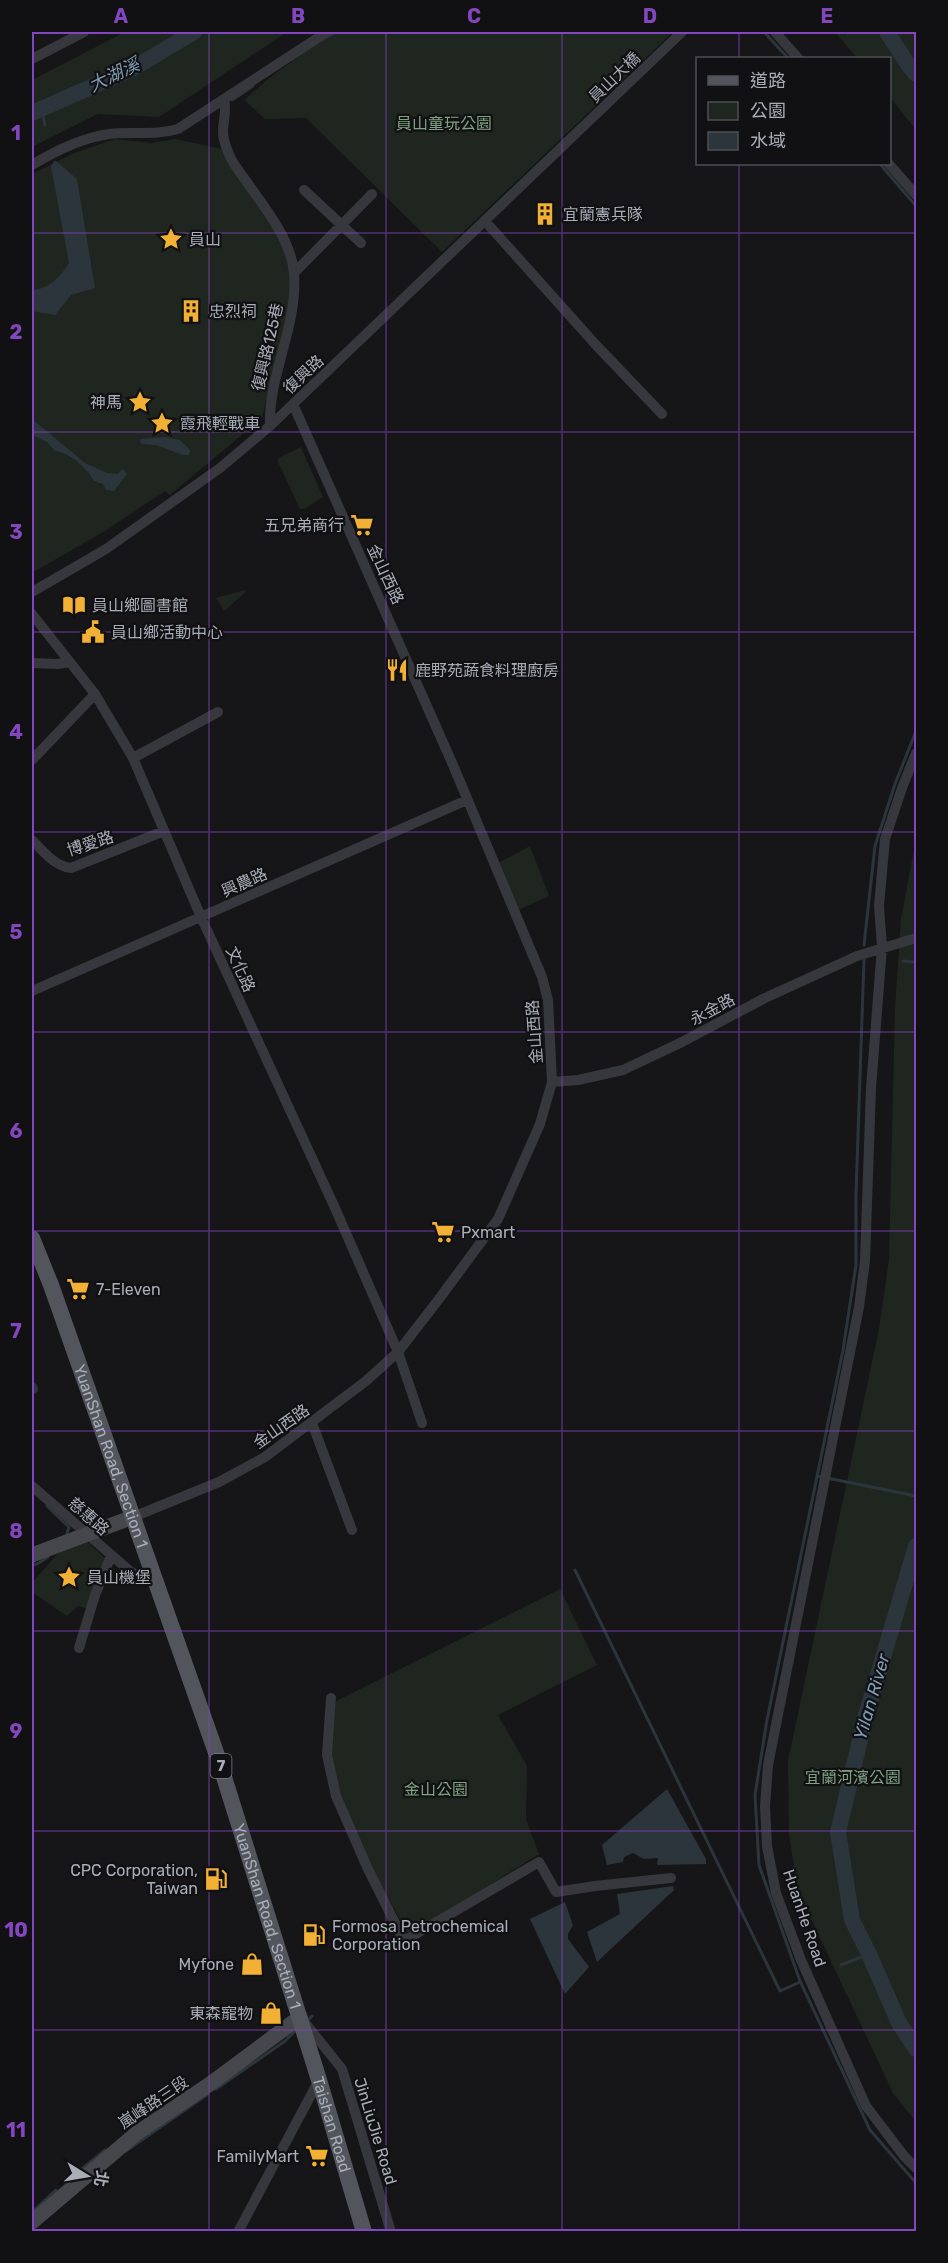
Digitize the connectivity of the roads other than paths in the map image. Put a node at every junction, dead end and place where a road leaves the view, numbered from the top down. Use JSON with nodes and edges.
{"nodes":[{"id":1,"x":84,"y":32,"type":"edge"},
{"id":2,"x":327,"y":32,"type":"edge"},
{"id":3,"x":682,"y":32,"type":"edge"},
{"id":4,"x":775,"y":32,"type":"edge"},
{"id":5,"x":797,"y":57,"type":"edge"},
{"id":6,"x":32,"y":59,"type":"edge"},
{"id":7,"x":224,"y":100,"type":"junction"},
{"id":8,"x":567,"y":143,"type":"joint"},
{"id":9,"x":32,"y":165,"type":"edge"},
{"id":10,"x":890,"y":165,"type":"edge"},
{"id":11,"x":304,"y":190,"type":"dead end"},
{"id":12,"x":372,"y":194,"type":"dead end"},
{"id":13,"x":916,"y":195,"type":"edge"},
{"id":14,"x":485,"y":222,"type":"junction"},
{"id":15,"x":341,"y":225,"type":"junction"},
{"id":16,"x":361,"y":243,"type":"dead end"},
{"id":17,"x":294,"y":273,"type":"junction"},
{"id":18,"x":293,"y":404,"type":"junction"},
{"id":19,"x":662,"y":414,"type":"dead end"},
{"id":20,"x":270,"y":426,"type":"junction"},
{"id":21,"x":32,"y":592,"type":"edge"},
{"id":22,"x":32,"y":614,"type":"edge"},
{"id":23,"x":70,"y":662,"type":"junction"},
{"id":24,"x":32,"y":663,"type":"edge"},
{"id":25,"x":95,"y":694,"type":"junction"},
{"id":26,"x":218,"y":712,"type":"dead end"},
{"id":27,"x":916,"y":753,"type":"edge"},
{"id":28,"x":133,"y":758,"type":"junction"},
{"id":29,"x":32,"y":760,"type":"edge"},
{"id":30,"x":467,"y":800,"type":"junction"},
{"id":31,"x":165,"y":831,"type":"junction"},
{"id":32,"x":32,"y":840,"type":"edge"},
{"id":33,"x":201,"y":917,"type":"junction"},
{"id":34,"x":916,"y":938,"type":"edge"},
{"id":35,"x":882,"y":947,"type":"junction"},
{"id":36,"x":32,"y":991,"type":"edge"},
{"id":37,"x":552,"y":1082,"type":"junction"},
{"id":38,"x":32,"y":1238,"type":"edge"},
{"id":39,"x":398,"y":1352,"type":"junction"},
{"id":40,"x":312,"y":1423,"type":"junction"},
{"id":41,"x":422,"y":1423,"type":"dead end"},
{"id":42,"x":32,"y":1486,"type":"edge"},
{"id":43,"x":134,"y":1517,"type":"junction"},
{"id":44,"x":352,"y":1530,"type":"dead end"},
{"id":45,"x":86,"y":1534,"type":"junction"},
{"id":46,"x":32,"y":1547,"type":"edge"},
{"id":47,"x":32,"y":1555,"type":"edge"},
{"id":48,"x":111,"y":1556,"type":"junction"},
{"id":49,"x":158,"y":1586,"type":"junction"},
{"id":50,"x":79,"y":1648,"type":"dead end"},
{"id":51,"x":331,"y":1698,"type":"dead end"},
{"id":52,"x":671,"y":1878,"type":"dead end"},
{"id":53,"x":300,"y":2017,"type":"junction"},
{"id":54,"x":319,"y":2080,"type":"junction"},
{"id":55,"x":916,"y":2168,"type":"edge"},
{"id":56,"x":32,"y":2222,"type":"edge"},
{"id":57,"x":238,"y":2232,"type":"edge"},
{"id":58,"x":364,"y":2232,"type":"edge"},
{"id":59,"x":392,"y":2232,"type":"edge"}],
"edges":[{"from":1,"to":6,"type":"street"},
{"from":2,"to":7,"type":"street"},
{"from":3,"to":8,"type":"street","name":"員山大橋"},
{"from":4,"to":5,"type":"street"},
{"from":7,"to":9,"type":"street"},
{"from":7,"to":17,"type":"street","name":"復興路125巷"},
{"from":8,"to":14,"type":"street","name":"復興路"},
{"from":10,"to":13,"type":"street"},
{"from":11,"to":15,"type":"street"},
{"from":12,"to":15,"type":"street"},
{"from":14,"to":18,"type":"street","name":"復興路"},
{"from":14,"to":19,"type":"street"},
{"from":15,"to":16,"type":"street"},
{"from":15,"to":17,"type":"street"},
{"from":17,"to":20,"type":"street","name":"復興路125巷"},
{"from":18,"to":20,"type":"street","name":"復興路"},
{"from":18,"to":30,"type":"street","name":"金山西路"},
{"from":20,"to":21,"type":"street","name":"復興路"},
{"from":22,"to":23,"type":"street","name":"文化路"},
{"from":23,"to":24,"type":"street"},
{"from":23,"to":25,"type":"street","name":"文化路"},
{"from":25,"to":28,"type":"street","name":"文化路"},
{"from":25,"to":29,"type":"street"},
{"from":26,"to":28,"type":"street"},
{"from":27,"to":35,"type":"street","name":"HuanHe Road"},
{"from":28,"to":31,"type":"street","name":"文化路"},
{"from":30,"to":33,"type":"street","name":"興農路"},
{"from":30,"to":37,"type":"street","name":"金山西路"},
{"from":31,"to":32,"type":"street","name":"博愛路"},
{"from":31,"to":33,"type":"street","name":"文化路"},
{"from":33,"to":36,"type":"street","name":"興農路"},
{"from":33,"to":39,"type":"street","name":"文化路"},
{"from":34,"to":35,"type":"street","name":"永金路"},
{"from":35,"to":37,"type":"street","name":"永金路"},
{"from":35,"to":55,"type":"street","name":"HuanHe Road"},
{"from":37,"to":39,"type":"street","name":"金山西路"},
{"from":38,"to":43,"type":"main road","name":"YuanShan Road, Section 1","number":"7"},
{"from":39,"to":40,"type":"street","name":"金山西路"},
{"from":39,"to":41,"type":"street","name":"文化路"},
{"from":40,"to":43,"type":"street","name":"金山西路"},
{"from":40,"to":44,"type":"street"},
{"from":42,"to":45,"type":"street","name":"慈惠路"},
{"from":43,"to":45,"type":"street"},
{"from":43,"to":49,"type":"main road","name":"YuanShan Road, Section 1","number":"7"},
{"from":45,"to":46,"type":"street"},
{"from":45,"to":47,"type":"street"},
{"from":45,"to":48,"type":"street","name":"慈惠路"},
{"from":48,"to":49,"type":"street","name":"慈惠路"},
{"from":48,"to":50,"type":"street"},
{"from":49,"to":53,"type":"main road","name":"YuanShan Road, Section 1","number":"7"},
{"from":51,"to":52,"type":"street"},
{"from":53,"to":54,"type":"main road","name":"Taishan Road","number":"7"},
{"from":53,"to":56,"type":"street","name":"嵐峰路三段"},
{"from":53,"to":59,"type":"street","name":"JinLiuJie Road"},
{"from":54,"to":57,"type":"street"},
{"from":54,"to":58,"type":"main road","name":"Taishan Road","number":"7"}]}
